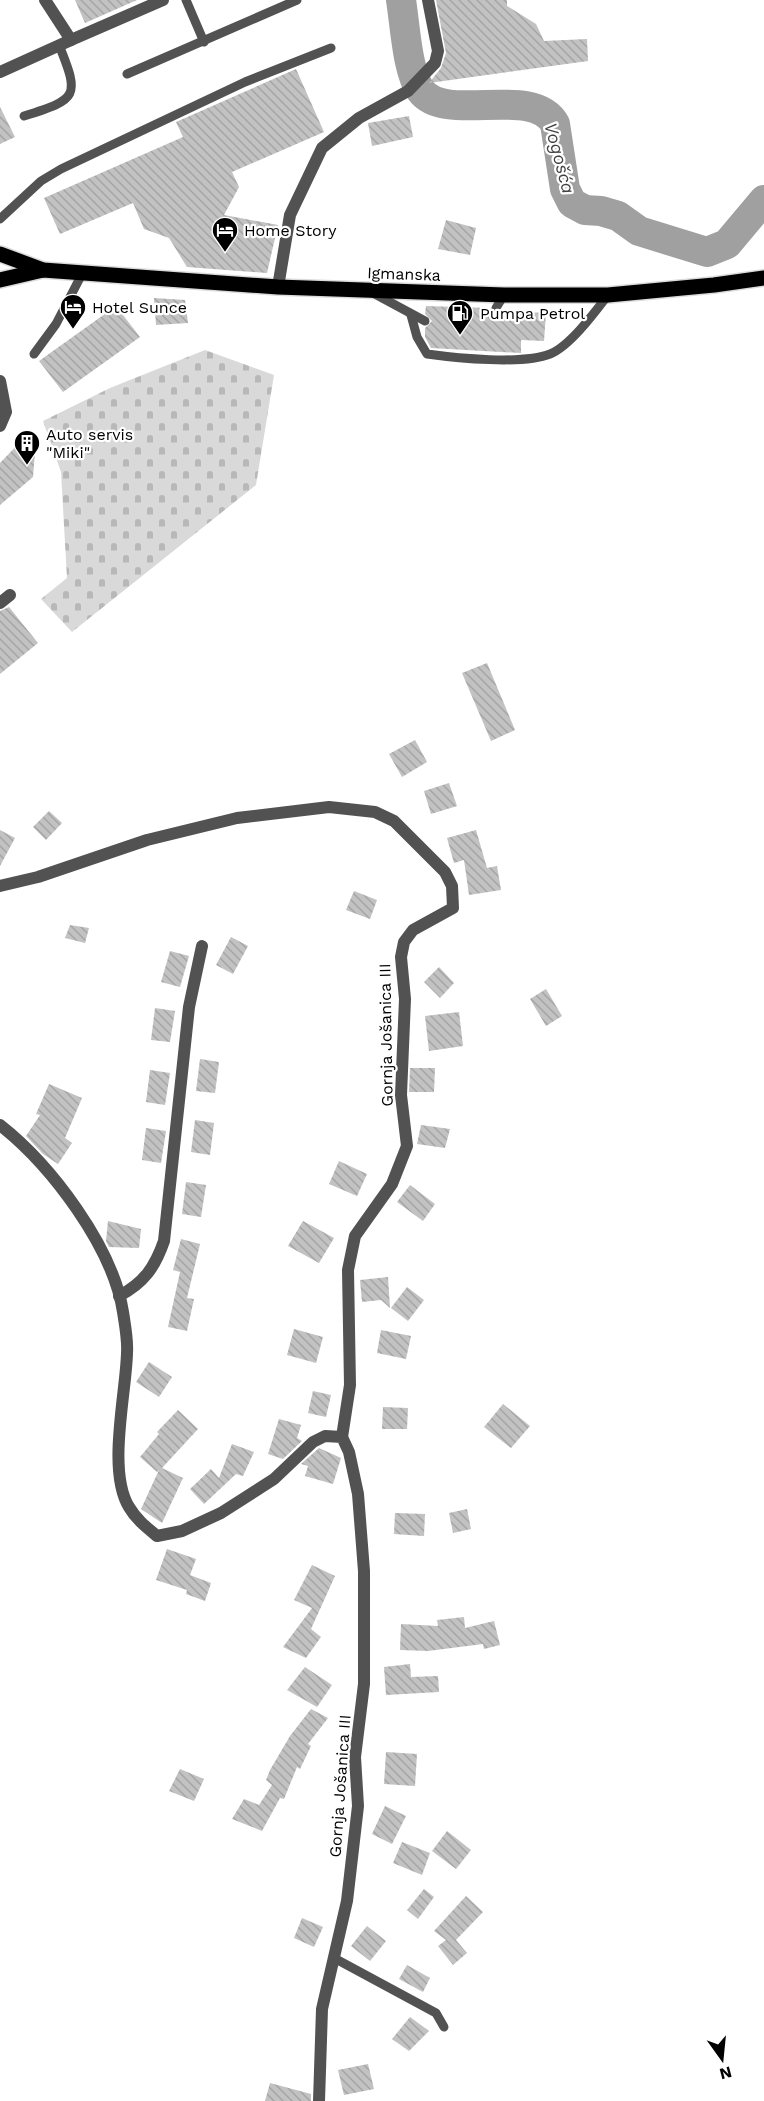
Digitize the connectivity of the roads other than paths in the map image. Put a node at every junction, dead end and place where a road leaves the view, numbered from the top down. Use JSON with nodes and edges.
{"nodes":[{"id":1,"x":45,"y":0,"type":"edge"},
{"id":2,"x":163,"y":0,"type":"edge"},
{"id":3,"x":186,"y":0,"type":"edge"},
{"id":4,"x":297,"y":0,"type":"edge"},
{"id":5,"x":428,"y":0,"type":"edge"},
{"id":6,"x":204,"y":42,"type":"junction"},
{"id":7,"x":65,"y":43,"type":"junction"},
{"id":8,"x":331,"y":48,"type":"dead end"},
{"id":9,"x":0,"y":72,"type":"edge"},
{"id":10,"x":127,"y":74,"type":"dead end"},
{"id":11,"x":24,"y":116,"type":"dead end"},
{"id":12,"x":0,"y":219,"type":"edge"},
{"id":13,"x":0,"y":254,"type":"edge"},
{"id":14,"x":43,"y":270,"type":"junction"},
{"id":15,"x":82,"y":273,"type":"junction"},
{"id":16,"x":764,"y":278,"type":"edge"},
{"id":17,"x":0,"y":280,"type":"edge"},
{"id":18,"x":278,"y":287,"type":"junction"},
{"id":19,"x":371,"y":291,"type":"junction"},
{"id":20,"x":608,"y":295,"type":"junction"},
{"id":21,"x":411,"y":315,"type":"junction"},
{"id":22,"x":425,"y":321,"type":"dead end"},
{"id":23,"x":34,"y":354,"type":"dead end"},
{"id":24,"x":0,"y":381,"type":"edge"},
{"id":25,"x":0,"y":426,"type":"edge"},
{"id":26,"x":0,"y":886,"type":"edge"},
{"id":27,"x":202,"y":946,"type":"dead end"},
{"id":28,"x":0,"y":1125,"type":"edge"},
{"id":29,"x":119,"y":1296,"type":"junction"},
{"id":30,"x":342,"y":1437,"type":"junction"},
{"id":31,"x":334,"y":1958,"type":"junction"},
{"id":32,"x":444,"y":2027,"type":"dead end"},
{"id":33,"x":319,"y":2101,"type":"edge"}],
"edges":[{"from":1,"to":7,"type":"street"},
{"from":2,"to":7,"type":"street"},
{"from":3,"to":6,"type":"lane"},
{"from":4,"to":6,"type":"lane"},
{"from":5,"to":18,"type":"street"},
{"from":6,"to":10,"type":"lane"},
{"from":7,"to":9,"type":"street"},
{"from":7,"to":11,"type":"lane"},
{"from":8,"to":12,"type":"lane"},
{"from":13,"to":14,"type":"main road","name":"Igmanska"},
{"from":14,"to":15,"type":"main road","name":"Igmanska"},
{"from":14,"to":17,"type":"main road","name":"Igmanska"},
{"from":15,"to":18,"type":"main road","name":"Igmanska"},
{"from":15,"to":23,"type":"lane"},
{"from":16,"to":20,"type":"main road","name":"Igmanska"},
{"from":18,"to":19,"type":"main road","name":"Igmanska"},
{"from":19,"to":20,"type":"main road","name":"Igmanska"},
{"from":19,"to":21,"type":"lane"},
{"from":20,"to":21,"type":"lane"},
{"from":21,"to":22,"type":"lane"},
{"from":24,"to":25,"type":"street"},
{"from":26,"to":30,"type":"street","name":"Gornja Jošanica III"},
{"from":27,"to":29,"type":"street"},
{"from":28,"to":29,"type":"street"},
{"from":29,"to":30,"type":"street"},
{"from":30,"to":31,"type":"street","name":"Gornja Jošanica III"},
{"from":31,"to":32,"type":"lane"},
{"from":31,"to":33,"type":"street","name":"Gornja Jošanica III"}]}
